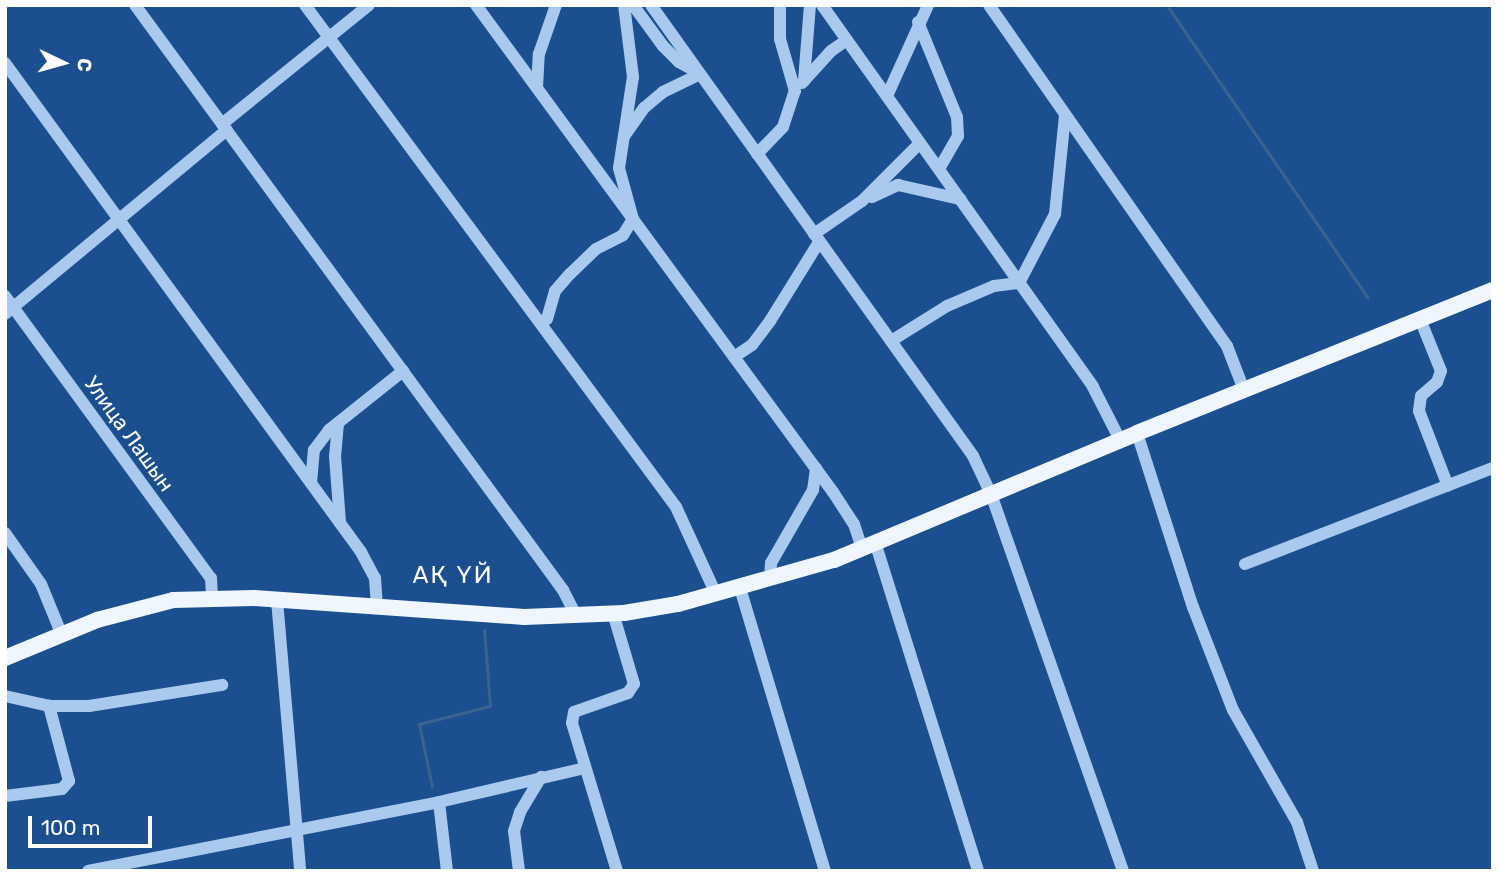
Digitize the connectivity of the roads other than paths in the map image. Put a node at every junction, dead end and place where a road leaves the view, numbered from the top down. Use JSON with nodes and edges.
{"nodes":[{"id":1,"x":135,"y":5,"type":"edge"},
{"id":2,"x":305,"y":5,"type":"edge"},
{"id":3,"x":369,"y":5,"type":"edge"},
{"id":4,"x":476,"y":5,"type":"edge"},
{"id":5,"x":555,"y":5,"type":"edge"},
{"id":6,"x":624,"y":5,"type":"edge"},
{"id":7,"x":633,"y":5,"type":"edge"},
{"id":8,"x":652,"y":5,"type":"edge"},
{"id":9,"x":780,"y":5,"type":"edge"},
{"id":10,"x":810,"y":5,"type":"edge"},
{"id":11,"x":822,"y":5,"type":"edge"},
{"id":12,"x":928,"y":5,"type":"edge"},
{"id":13,"x":989,"y":5,"type":"edge"},
{"id":14,"x":918,"y":22,"type":"junction"},
{"id":15,"x":328,"y":38,"type":"junction"},
{"id":16,"x":847,"y":40,"type":"junction"},
{"id":17,"x":5,"y":63,"type":"edge"},
{"id":18,"x":700,"y":74,"type":"junction"},
{"id":19,"x":800,"y":86,"type":"junction"},
{"id":20,"x":537,"y":88,"type":"junction"},
{"id":21,"x":887,"y":96,"type":"junction"},
{"id":22,"x":1065,"y":115,"type":"junction"},
{"id":23,"x":224,"y":127,"type":"junction"},
{"id":24,"x":621,"y":142,"type":"junction"},
{"id":25,"x":919,"y":144,"type":"junction"},
{"id":26,"x":757,"y":154,"type":"junction"},
{"id":27,"x":619,"y":168,"type":"junction"},
{"id":28,"x":939,"y":169,"type":"junction"},
{"id":29,"x":609,"y":187,"type":"junction"},
{"id":30,"x":960,"y":199,"type":"junction"},
{"id":31,"x":862,"y":201,"type":"junction"},
{"id":32,"x":634,"y":219,"type":"junction"},
{"id":33,"x":119,"y":220,"type":"junction"},
{"id":34,"x":816,"y":238,"type":"junction"},
{"id":35,"x":1019,"y":283,"type":"junction"},
{"id":36,"x":1493,"y":290,"type":"edge"},
{"id":37,"x":5,"y":296,"type":"edge"},
{"id":38,"x":9,"y":311,"type":"edge"},
{"id":39,"x":547,"y":319,"type":"dead end"},
{"id":40,"x":1420,"y":319,"type":"junction"},
{"id":41,"x":891,"y":341,"type":"junction"},
{"id":42,"x":734,"y":357,"type":"junction"},
{"id":43,"x":403,"y":371,"type":"junction"},
{"id":44,"x":1244,"y":390,"type":"junction"},
{"id":45,"x":338,"y":423,"type":"junction"},
{"id":46,"x":1137,"y":433,"type":"junction"},
{"id":47,"x":1121,"y":440,"type":"junction"},
{"id":48,"x":816,"y":468,"type":"junction"},
{"id":49,"x":1493,"y":468,"type":"edge"},
{"id":50,"x":311,"y":483,"type":"junction"},
{"id":51,"x":1448,"y":485,"type":"junction"},
{"id":52,"x":991,"y":494,"type":"junction"},
{"id":53,"x":340,"y":523,"type":"junction"},
{"id":54,"x":5,"y":533,"type":"edge"},
{"id":55,"x":869,"y":545,"type":"junction"},
{"id":56,"x":1245,"y":564,"type":"dead end"},
{"id":57,"x":770,"y":578,"type":"junction"},
{"id":58,"x":740,"y":588,"type":"junction"},
{"id":59,"x":716,"y":594,"type":"junction"},
{"id":60,"x":212,"y":598,"type":"junction"},
{"id":61,"x":277,"y":600,"type":"junction"},
{"id":62,"x":377,"y":607,"type":"junction"},
{"id":63,"x":613,"y":613,"type":"junction"},
{"id":64,"x":576,"y":616,"type":"junction"},
{"id":65,"x":61,"y":633,"type":"junction"},
{"id":66,"x":5,"y":658,"type":"edge"},
{"id":67,"x":222,"y":685,"type":"dead end"},
{"id":68,"x":5,"y":696,"type":"edge"},
{"id":69,"x":49,"y":706,"type":"junction"},
{"id":70,"x":585,"y":768,"type":"junction"},
{"id":71,"x":541,"y":777,"type":"junction"},
{"id":72,"x":5,"y":796,"type":"edge"},
{"id":73,"x":439,"y":802,"type":"junction"},
{"id":74,"x":296,"y":828,"type":"junction"},
{"id":75,"x":88,"y":871,"type":"edge"},
{"id":76,"x":300,"y":871,"type":"edge"},
{"id":77,"x":447,"y":871,"type":"edge"},
{"id":78,"x":519,"y":871,"type":"edge"},
{"id":79,"x":617,"y":871,"type":"edge"},
{"id":80,"x":825,"y":871,"type":"edge"},
{"id":81,"x":978,"y":871,"type":"edge"},
{"id":82,"x":1123,"y":871,"type":"edge"},
{"id":83,"x":1313,"y":871,"type":"edge"}],
"edges":[{"from":1,"to":23,"type":"street"},
{"from":2,"to":15,"type":"street"},
{"from":3,"to":15,"type":"street"},
{"from":4,"to":20,"type":"street"},
{"from":5,"to":20,"type":"street"},
{"from":6,"to":24,"type":"street"},
{"from":7,"to":18,"type":"street"},
{"from":8,"to":18,"type":"street"},
{"from":9,"to":19,"type":"street"},
{"from":10,"to":19,"type":"street"},
{"from":11,"to":16,"type":"street"},
{"from":12,"to":14,"type":"street"},
{"from":13,"to":22,"type":"street"},
{"from":14,"to":21,"type":"street"},
{"from":14,"to":28,"type":"street"},
{"from":15,"to":23,"type":"street"},
{"from":15,"to":59,"type":"street"},
{"from":16,"to":19,"type":"street"},
{"from":16,"to":21,"type":"street"},
{"from":17,"to":33,"type":"street"},
{"from":18,"to":24,"type":"street"},
{"from":18,"to":26,"type":"street"},
{"from":19,"to":26,"type":"street"},
{"from":20,"to":29,"type":"street"},
{"from":21,"to":25,"type":"street"},
{"from":22,"to":35,"type":"street"},
{"from":22,"to":44,"type":"street"},
{"from":23,"to":33,"type":"street"},
{"from":23,"to":43,"type":"street"},
{"from":24,"to":27,"type":"street"},
{"from":25,"to":28,"type":"street"},
{"from":25,"to":31,"type":"street"},
{"from":26,"to":34,"type":"street"},
{"from":27,"to":29,"type":"street"},
{"from":27,"to":32,"type":"street"},
{"from":28,"to":30,"type":"street"},
{"from":29,"to":32,"type":"street"},
{"from":30,"to":31,"type":"street"},
{"from":30,"to":35,"type":"street"},
{"from":31,"to":34,"type":"street"},
{"from":32,"to":39,"type":"street"},
{"from":32,"to":42,"type":"street"},
{"from":33,"to":38,"type":"street"},
{"from":33,"to":50,"type":"street"},
{"from":34,"to":41,"type":"street"},
{"from":34,"to":42,"type":"street"},
{"from":35,"to":41,"type":"street"},
{"from":35,"to":47,"type":"street"},
{"from":36,"to":40,"type":"main road"},
{"from":37,"to":38,"type":"street","name":"Улица Лашын"},
{"from":38,"to":60,"type":"street","name":"Улица Лашын"},
{"from":40,"to":44,"type":"main road"},
{"from":40,"to":51,"type":"street"},
{"from":41,"to":52,"type":"street"},
{"from":42,"to":48,"type":"street"},
{"from":43,"to":45,"type":"street"},
{"from":43,"to":64,"type":"street"},
{"from":44,"to":46,"type":"main road"},
{"from":45,"to":50,"type":"street"},
{"from":45,"to":53,"type":"street"},
{"from":46,"to":47,"type":"main road"},
{"from":46,"to":83,"type":"street"},
{"from":47,"to":52,"type":"main road"},
{"from":48,"to":55,"type":"street"},
{"from":48,"to":57,"type":"street"},
{"from":49,"to":51,"type":"street"},
{"from":50,"to":53,"type":"street"},
{"from":51,"to":56,"type":"street"},
{"from":52,"to":55,"type":"main road"},
{"from":52,"to":82,"type":"street"},
{"from":53,"to":62,"type":"street"},
{"from":54,"to":65,"type":"street"},
{"from":55,"to":57,"type":"main road"},
{"from":55,"to":81,"type":"street"},
{"from":57,"to":58,"type":"main road"},
{"from":58,"to":59,"type":"main road"},
{"from":58,"to":80,"type":"street"},
{"from":59,"to":63,"type":"main road"},
{"from":60,"to":61,"type":"main road"},
{"from":60,"to":65,"type":"main road"},
{"from":61,"to":62,"type":"main road"},
{"from":61,"to":74,"type":"street"},
{"from":62,"to":64,"type":"main road"},
{"from":63,"to":64,"type":"main road"},
{"from":63,"to":70,"type":"street"},
{"from":65,"to":66,"type":"main road"},
{"from":67,"to":69,"type":"street"},
{"from":68,"to":69,"type":"street"},
{"from":69,"to":72,"type":"street"},
{"from":70,"to":71,"type":"street"},
{"from":70,"to":79,"type":"street"},
{"from":71,"to":73,"type":"street"},
{"from":71,"to":78,"type":"street"},
{"from":73,"to":74,"type":"street"},
{"from":73,"to":77,"type":"street"},
{"from":74,"to":75,"type":"street"},
{"from":74,"to":76,"type":"street"}]}
